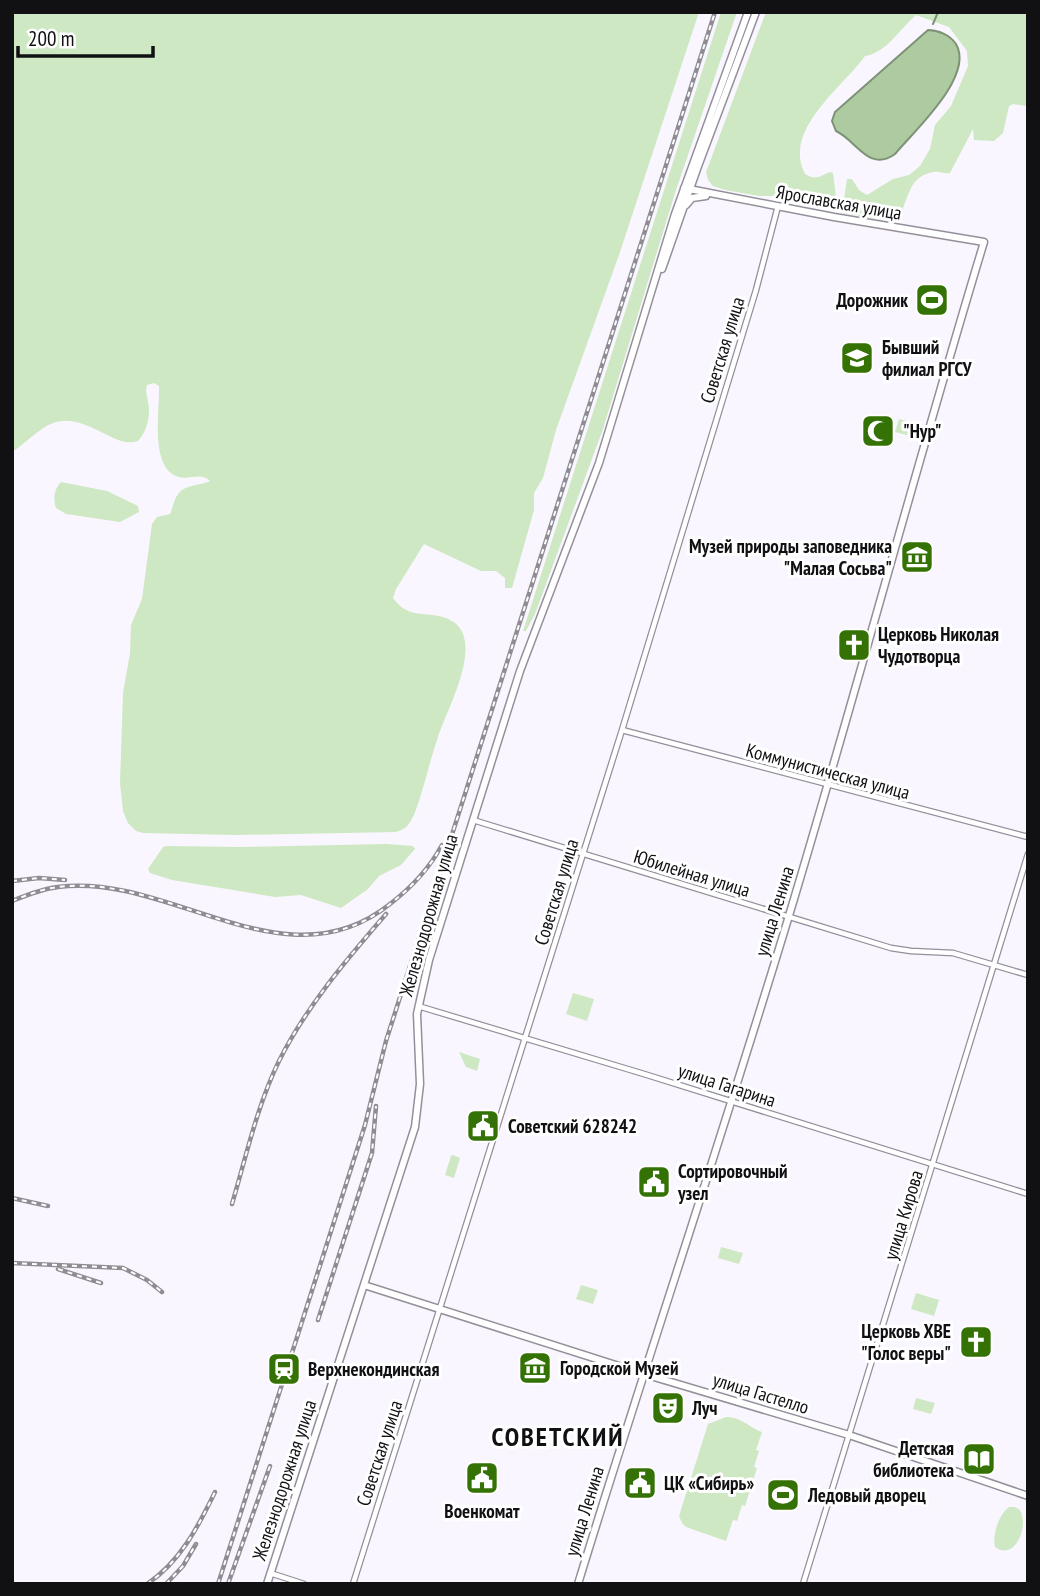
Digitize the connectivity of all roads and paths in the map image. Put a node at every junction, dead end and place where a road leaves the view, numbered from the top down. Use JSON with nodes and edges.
{"nodes":[{"id":1,"x":748,"y":12,"type":"edge"},
{"id":2,"x":756,"y":12,"type":"edge"},
{"id":3,"x":697,"y":169,"type":"junction"},
{"id":4,"x":687,"y":189,"type":"junction"},
{"id":5,"x":718,"y":196,"type":"junction"},
{"id":6,"x":778,"y":206,"type":"junction"},
{"id":7,"x":682,"y":211,"type":"junction"},
{"id":8,"x":984,"y":242,"type":"joint"},
{"id":9,"x":649,"y":304,"type":"junction"},
{"id":10,"x":622,"y":730,"type":"junction"},
{"id":11,"x":827,"y":786,"type":"junction"},
{"id":12,"x":473,"y":820,"type":"junction"},
{"id":13,"x":1028,"y":838,"type":"edge"},
{"id":14,"x":1028,"y":854,"type":"edge"},
{"id":15,"x":583,"y":855,"type":"junction"},
{"id":16,"x":789,"y":917,"type":"junction"},
{"id":17,"x":994,"y":965,"type":"junction"},
{"id":18,"x":1028,"y":975,"type":"edge"},
{"id":19,"x":418,"y":1006,"type":"junction"},
{"id":20,"x":527,"y":1037,"type":"junction"},
{"id":21,"x":732,"y":1101,"type":"junction"},
{"id":22,"x":933,"y":1165,"type":"junction"},
{"id":23,"x":1028,"y":1194,"type":"edge"},
{"id":24,"x":364,"y":1285,"type":"junction"},
{"id":25,"x":440,"y":1309,"type":"junction"},
{"id":26,"x":644,"y":1374,"type":"junction"},
{"id":27,"x":849,"y":1435,"type":"junction"},
{"id":28,"x":1028,"y":1496,"type":"edge"},
{"id":29,"x":270,"y":1573,"type":"junction"},
{"id":30,"x":267,"y":1584,"type":"edge"},
{"id":31,"x":304,"y":1584,"type":"edge"},
{"id":32,"x":353,"y":1584,"type":"edge"},
{"id":33,"x":578,"y":1584,"type":"edge"},
{"id":34,"x":803,"y":1584,"type":"edge"}],
"edges":[{"from":1,"to":4,"type":"main road"},
{"from":2,"to":3,"type":"main road"},
{"from":3,"to":4,"type":"main road"},
{"from":3,"to":5,"type":"main road"},
{"from":4,"to":5,"type":"main road","name":"Ярославская улица"},
{"from":4,"to":7,"type":"main road","name":"Железнодорожная улица"},
{"from":4,"to":9,"type":"main road","name":"Железнодорожная улица"},
{"from":5,"to":6,"type":"main road","name":"Ярославская улица"},
{"from":5,"to":7,"type":"main road"},
{"from":6,"to":8,"type":"main road","name":"Ярославская улица"},
{"from":6,"to":10,"type":"street","name":"Советская улица"},
{"from":7,"to":9,"type":"main road","name":"Железнодорожная улица"},
{"from":8,"to":11,"type":"main road","name":"улица Ленина"},
{"from":9,"to":12,"type":"main road","name":"Железнодорожная улица"},
{"from":10,"to":11,"type":"street","name":"Коммунистическая улица"},
{"from":10,"to":15,"type":"street","name":"Советская улица"},
{"from":11,"to":13,"type":"street","name":"Коммунистическая улица"},
{"from":11,"to":16,"type":"main road","name":"улица Ленина"},
{"from":12,"to":15,"type":"street","name":"Юбилейная улица"},
{"from":12,"to":19,"type":"main road","name":"Железнодорожная улица"},
{"from":14,"to":17,"type":"street","name":"улица Кирова"},
{"from":15,"to":16,"type":"street","name":"Юбилейная улица"},
{"from":15,"to":20,"type":"street","name":"Советская улица"},
{"from":16,"to":17,"type":"street","name":"Юбилейная улица"},
{"from":16,"to":21,"type":"main road","name":"улица Ленина"},
{"from":17,"to":18,"type":"street","name":"Юбилейная улица"},
{"from":17,"to":22,"type":"street","name":"улица Кирова"},
{"from":19,"to":20,"type":"street","name":"улица Гагарина"},
{"from":19,"to":24,"type":"main road","name":"Железнодорожная улица"},
{"from":20,"to":21,"type":"street","name":"улица Гагарина"},
{"from":20,"to":25,"type":"street","name":"Советская улица"},
{"from":21,"to":22,"type":"street","name":"улица Гагарина"},
{"from":21,"to":26,"type":"main road","name":"улица Ленина"},
{"from":22,"to":23,"type":"street","name":"улица Гагарина"},
{"from":22,"to":27,"type":"street","name":"улица Кирова"},
{"from":24,"to":25,"type":"main road","name":"улица Гастелло"},
{"from":24,"to":29,"type":"main road","name":"Железнодорожная улица"},
{"from":25,"to":26,"type":"main road","name":"улица Гастелло"},
{"from":25,"to":32,"type":"street","name":"Советская улица"},
{"from":26,"to":27,"type":"main road","name":"улица Гастелло"},
{"from":26,"to":33,"type":"main road","name":"улица Ленина"},
{"from":27,"to":28,"type":"main road","name":"улица Гастелло"},
{"from":27,"to":34,"type":"street","name":"улица Кирова"},
{"from":29,"to":30,"type":"main road","name":"Железнодорожная улица"},
{"from":29,"to":31,"type":"street"}]}
